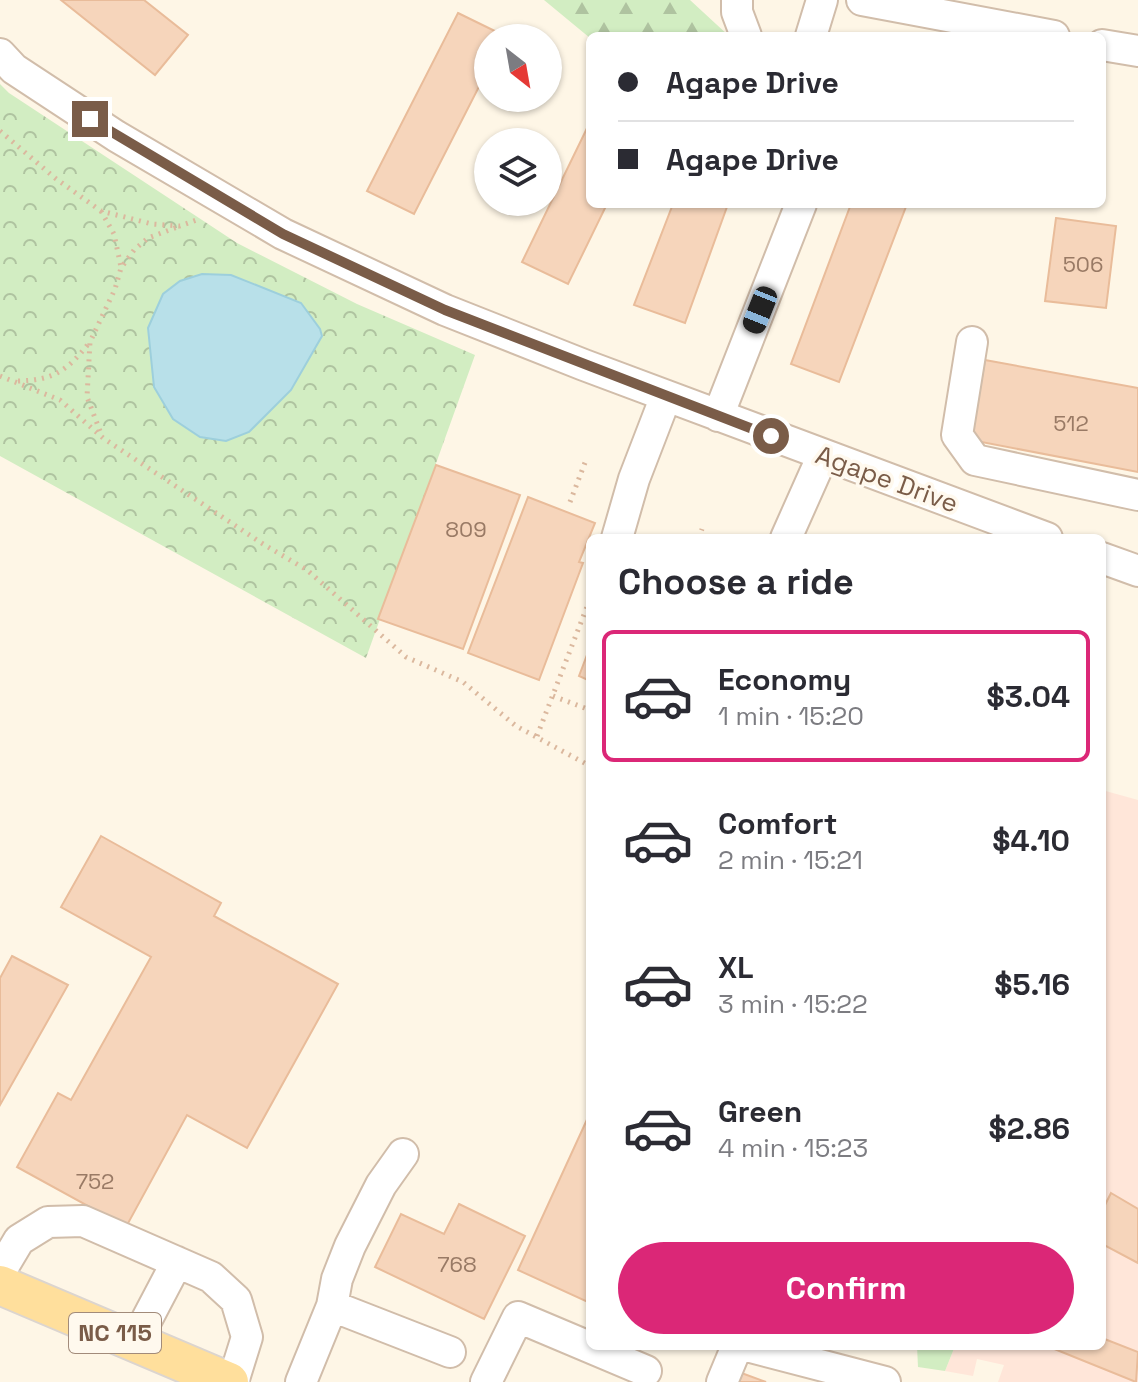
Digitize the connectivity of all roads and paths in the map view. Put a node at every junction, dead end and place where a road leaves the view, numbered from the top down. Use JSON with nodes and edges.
{"nodes":[{"id":1,"x":737,"y":0,"type":"edge"},
{"id":2,"x":822,"y":0,"type":"edge"},
{"id":3,"x":862,"y":0,"type":"edge"},
{"id":4,"x":744,"y":32,"type":"edge"},
{"id":5,"x":812,"y":32,"type":"edge"},
{"id":6,"x":1033,"y":32,"type":"edge"},
{"id":7,"x":1106,"y":47,"type":"edge"},
{"id":8,"x":1138,"y":51,"type":"edge"},
{"id":9,"x":0,"y":54,"type":"edge"},
{"id":10,"x":0,"y":131,"type":"edge"},
{"id":11,"x":799,"y":208,"type":"edge"},
{"id":12,"x":101,"y":211,"type":"junction"},
{"id":13,"x":203,"y":216,"type":"dead end"},
{"id":14,"x":180,"y":226,"type":"junction"},
{"id":15,"x":121,"y":268,"type":"junction"},
{"id":16,"x":90,"y":342,"type":"junction"},
{"id":17,"x":972,"y":342,"type":"dead end"},
{"id":18,"x":0,"y":376,"type":"edge"},
{"id":19,"x":17,"y":381,"type":"junction"},
{"id":20,"x":666,"y":396,"type":"junction"},
{"id":21,"x":718,"y":416,"type":"junction"},
{"id":22,"x":103,"y":438,"type":"junction"},
{"id":23,"x":823,"y":455,"type":"junction"},
{"id":24,"x":586,"y":460,"type":"dead end"},
{"id":25,"x":975,"y":460,"type":"junction"},
{"id":26,"x":1138,"y":495,"type":"edge"},
{"id":27,"x":570,"y":502,"type":"dead end"},
{"id":28,"x":960,"y":506,"type":"junction"},
{"id":29,"x":702,"y":529,"type":"dead end"},
{"id":30,"x":618,"y":534,"type":"edge"},
{"id":31,"x":700,"y":534,"type":"edge"},
{"id":32,"x":788,"y":534,"type":"edge"},
{"id":33,"x":1036,"y":534,"type":"edge"},
{"id":34,"x":1106,"y":559,"type":"edge"},
{"id":35,"x":1138,"y":571,"type":"edge"},
{"id":36,"x":586,"y":609,"type":"edge"},
{"id":37,"x":553,"y":696,"type":"junction"},
{"id":38,"x":586,"y":708,"type":"edge"},
{"id":39,"x":537,"y":737,"type":"junction"},
{"id":40,"x":586,"y":764,"type":"edge"},
{"id":41,"x":403,"y":1154,"type":"dead end"},
{"id":42,"x":177,"y":1262,"type":"junction"},
{"id":43,"x":0,"y":1272,"type":"edge"},
{"id":44,"x":0,"y":1285,"type":"edge"},
{"id":45,"x":332,"y":1306,"type":"junction"},
{"id":46,"x":135,"y":1342,"type":"junction"},
{"id":47,"x":586,"y":1342,"type":"edge"},
{"id":48,"x":606,"y":1350,"type":"edge"},
{"id":49,"x":735,"y":1350,"type":"edge"},
{"id":50,"x":762,"y":1350,"type":"edge"},
{"id":51,"x":450,"y":1352,"type":"dead end"},
{"id":52,"x":649,"y":1366,"type":"edge"},
{"id":53,"x":231,"y":1382,"type":"edge"},
{"id":54,"x":301,"y":1382,"type":"edge"},
{"id":55,"x":486,"y":1382,"type":"edge"},
{"id":56,"x":722,"y":1382,"type":"edge"},
{"id":57,"x":885,"y":1382,"type":"edge"}],
"edges":[{"from":1,"to":4,"type":"street"},
{"from":2,"to":5,"type":"street"},
{"from":3,"to":6,"type":"street"},
{"from":7,"to":8,"type":"street"},
{"from":9,"to":20,"type":"street","name":"Agape Drive"},
{"from":10,"to":12,"type":"path"},
{"from":11,"to":21,"type":"street"},
{"from":12,"to":14,"type":"path"},
{"from":12,"to":15,"type":"path"},
{"from":13,"to":14,"type":"path"},
{"from":14,"to":15,"type":"path"},
{"from":15,"to":16,"type":"path"},
{"from":16,"to":19,"type":"path"},
{"from":16,"to":22,"type":"path"},
{"from":17,"to":25,"type":"street"},
{"from":18,"to":19,"type":"path"},
{"from":19,"to":22,"type":"path"},
{"from":20,"to":21,"type":"street","name":"Agape Drive"},
{"from":20,"to":30,"type":"street"},
{"from":21,"to":23,"type":"street","name":"Agape Drive"},
{"from":22,"to":39,"type":"path"},
{"from":23,"to":28,"type":"street","name":"Agape Drive"},
{"from":23,"to":32,"type":"street"},
{"from":24,"to":27,"type":"path"},
{"from":25,"to":26,"type":"street"},
{"from":25,"to":28,"type":"street"},
{"from":28,"to":33,"type":"street","name":"Agape Drive"},
{"from":29,"to":31,"type":"path"},
{"from":34,"to":35,"type":"street"},
{"from":36,"to":37,"type":"path"},
{"from":37,"to":38,"type":"path"},
{"from":37,"to":39,"type":"path"},
{"from":39,"to":40,"type":"path"},
{"from":41,"to":45,"type":"street"},
{"from":42,"to":43,"type":"street"},
{"from":42,"to":46,"type":"street"},
{"from":42,"to":53,"type":"street"},
{"from":44,"to":46,"type":"main road","number":"NC 115"},
{"from":45,"to":51,"type":"street"},
{"from":45,"to":54,"type":"street"},
{"from":46,"to":53,"type":"main road","number":"NC 115"},
{"from":47,"to":55,"type":"street"},
{"from":48,"to":52,"type":"street"},
{"from":49,"to":56,"type":"street"},
{"from":50,"to":57,"type":"street"}]}
